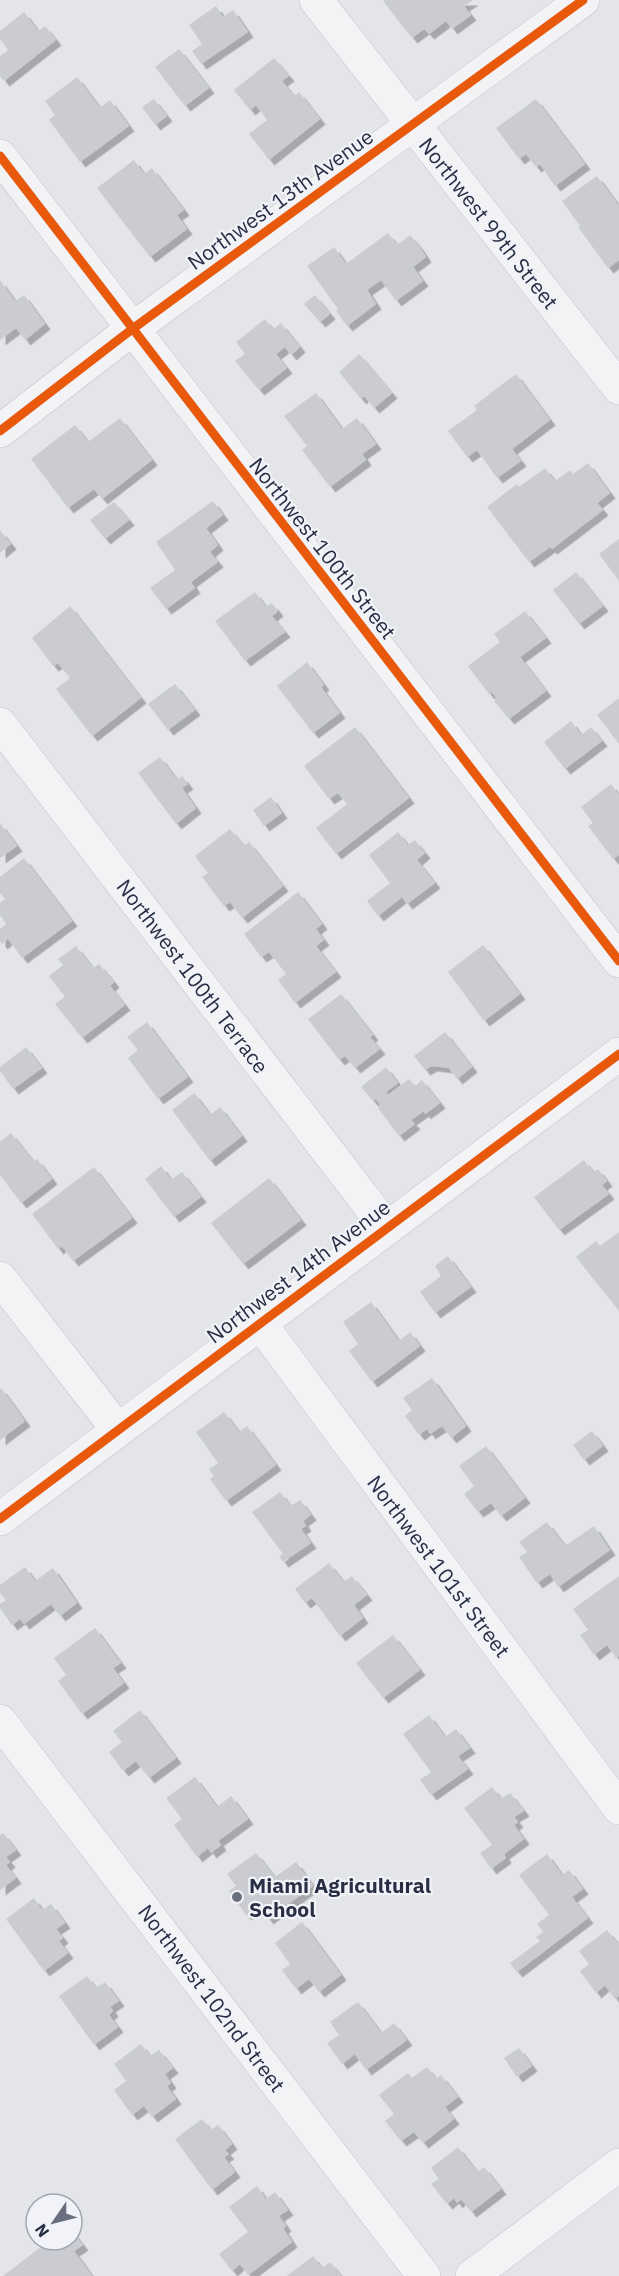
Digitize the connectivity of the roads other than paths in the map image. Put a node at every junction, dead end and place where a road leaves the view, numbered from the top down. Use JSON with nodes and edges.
{"nodes":[{"id":1,"x":316,"y":0,"type":"edge"},
{"id":2,"x":584,"y":0,"type":"edge"},
{"id":3,"x":412,"y":125,"type":"junction"},
{"id":4,"x":0,"y":156,"type":"edge"},
{"id":5,"x":131,"y":330,"type":"junction"},
{"id":6,"x":619,"y":388,"type":"edge"},
{"id":7,"x":0,"y":431,"type":"edge"},
{"id":8,"x":0,"y":724,"type":"edge"},
{"id":9,"x":619,"y":961,"type":"edge"},
{"id":10,"x":615,"y":1066,"type":"edge"},
{"id":11,"x":386,"y":1227,"type":"junction"},
{"id":12,"x":0,"y":1278,"type":"edge"},
{"id":13,"x":260,"y":1323,"type":"junction"},
{"id":14,"x":118,"y":1430,"type":"junction"},
{"id":15,"x":0,"y":1519,"type":"edge"},
{"id":16,"x":0,"y":1721,"type":"edge"},
{"id":17,"x":619,"y":1808,"type":"edge"},
{"id":18,"x":619,"y":2165,"type":"edge"},
{"id":19,"x":424,"y":2276,"type":"edge"},
{"id":20,"x":472,"y":2276,"type":"edge"}],
"edges":[{"from":1,"to":3,"type":"street","name":"Northwest 99th Street"},
{"from":2,"to":3,"type":"street","name":"Northwest 13th Avenue"},
{"from":3,"to":5,"type":"street","name":"Northwest 13th Avenue"},
{"from":3,"to":6,"type":"street","name":"Northwest 99th Street"},
{"from":4,"to":5,"type":"street","name":"Northwest 100th Street"},
{"from":5,"to":7,"type":"street","name":"Northwest 13th Avenue"},
{"from":5,"to":9,"type":"street","name":"Northwest 100th Street"},
{"from":8,"to":11,"type":"street","name":"Northwest 100th Terrace"},
{"from":10,"to":11,"type":"street","name":"Northwest 14th Avenue"},
{"from":11,"to":13,"type":"street","name":"Northwest 14th Avenue"},
{"from":12,"to":14,"type":"street"},
{"from":13,"to":14,"type":"street","name":"Northwest 14th Avenue"},
{"from":13,"to":17,"type":"street","name":"Northwest 101st Street"},
{"from":14,"to":15,"type":"street","name":"Northwest 14th Avenue"},
{"from":16,"to":19,"type":"street","name":"Northwest 102nd Street"},
{"from":18,"to":20,"type":"street"}]}
